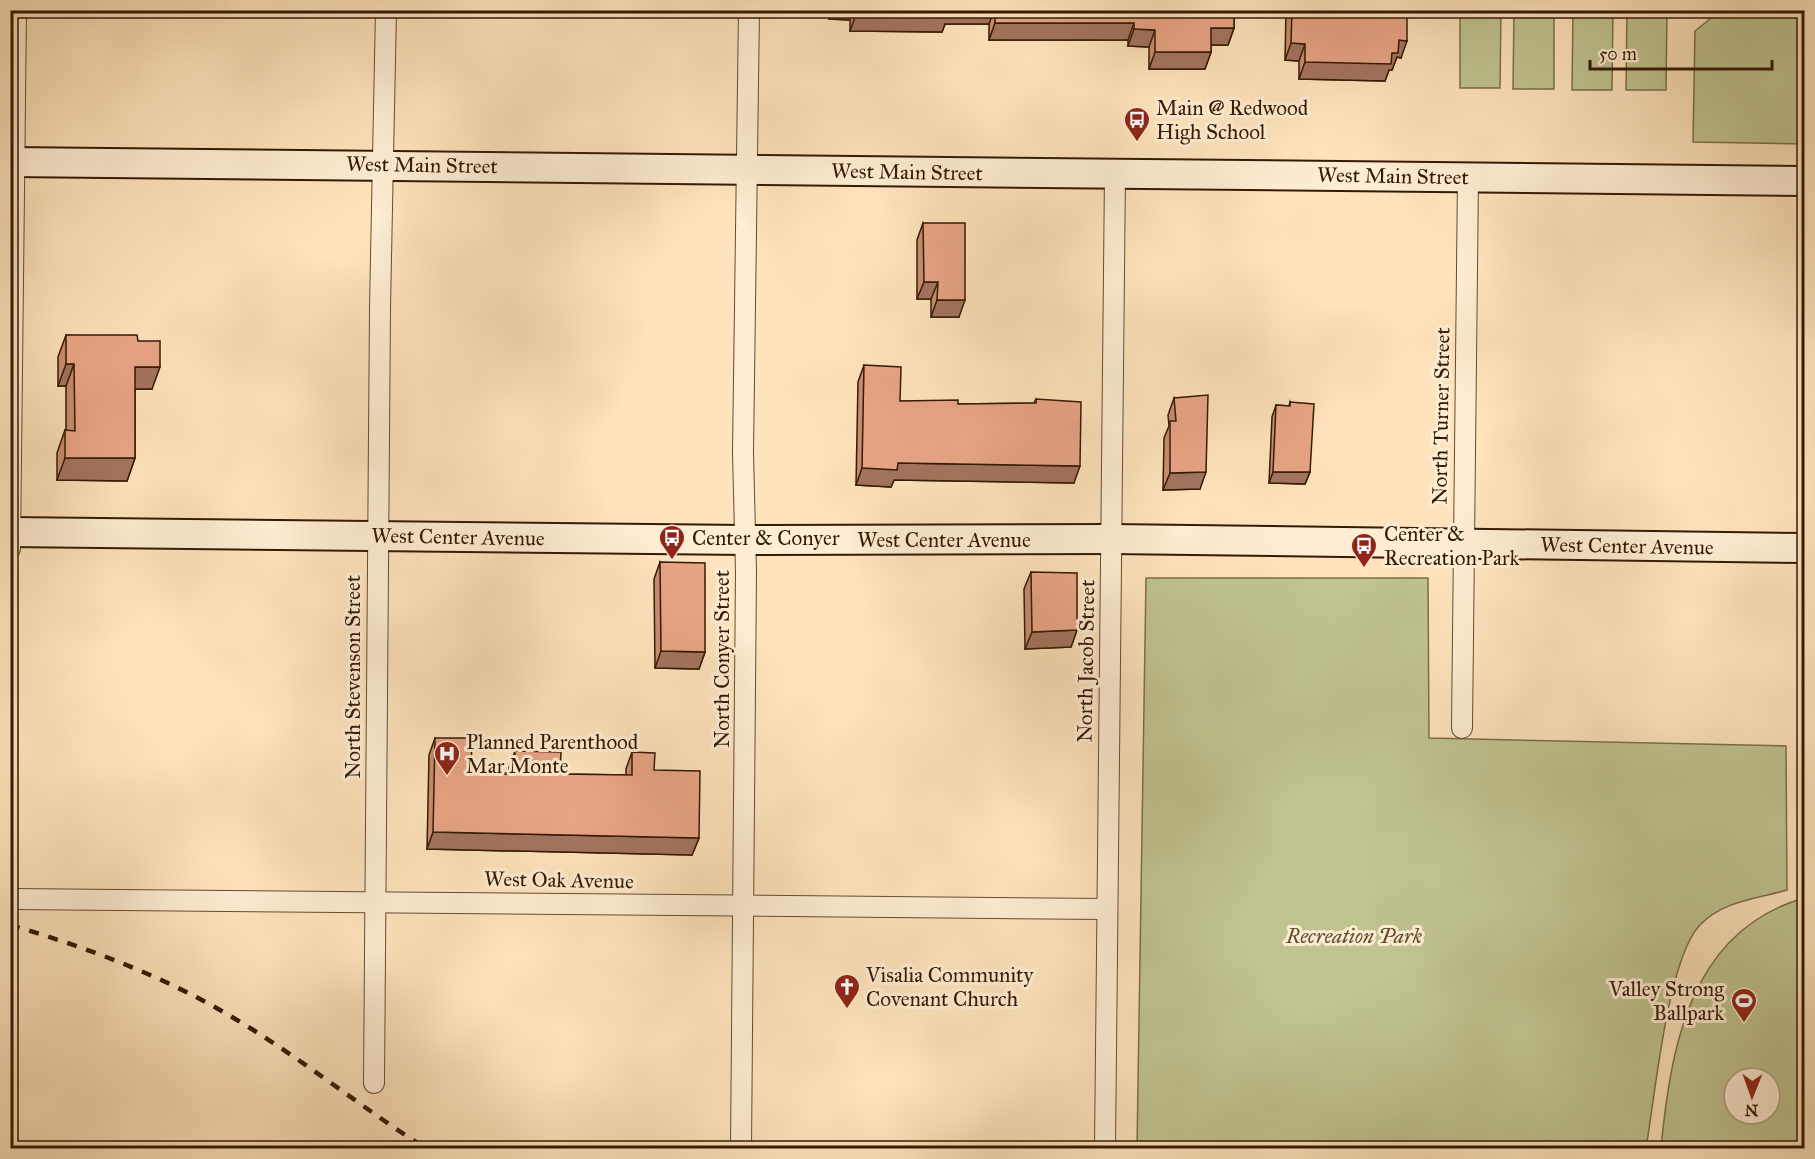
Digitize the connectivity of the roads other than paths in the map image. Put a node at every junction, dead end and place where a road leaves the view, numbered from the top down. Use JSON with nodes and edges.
{"nodes":[{"id":1,"x":16,"y":10,"type":"edge"},
{"id":2,"x":386,"y":10,"type":"edge"},
{"id":3,"x":749,"y":10,"type":"edge"},
{"id":4,"x":13,"y":162,"type":"edge"},
{"id":5,"x":382,"y":164,"type":"junction"},
{"id":6,"x":747,"y":170,"type":"junction"},
{"id":7,"x":1115,"y":174,"type":"junction"},
{"id":8,"x":1468,"y":177,"type":"junction"},
{"id":9,"x":1804,"y":181,"type":"edge"},
{"id":10,"x":11,"y":532,"type":"edge"},
{"id":11,"x":379,"y":536,"type":"junction"},
{"id":12,"x":1111,"y":539,"type":"junction"},
{"id":13,"x":746,"y":540,"type":"junction"},
{"id":14,"x":1463,"y":545,"type":"junction"},
{"id":15,"x":1804,"y":548,"type":"edge"},
{"id":16,"x":10,"y":549,"type":"edge"},
{"id":17,"x":1462,"y":728,"type":"dead end"},
{"id":18,"x":10,"y":900,"type":"edge"},
{"id":19,"x":376,"y":902,"type":"junction"},
{"id":20,"x":743,"y":906,"type":"junction"},
{"id":21,"x":1107,"y":909,"type":"junction"},
{"id":22,"x":374,"y":1083,"type":"dead end"},
{"id":23,"x":741,"y":1149,"type":"edge"},
{"id":24,"x":1105,"y":1149,"type":"edge"}],
"edges":[{"from":1,"to":4,"type":"street"},
{"from":2,"to":5,"type":"street","name":"North Stevenson Street"},
{"from":3,"to":6,"type":"street","name":"North Conyer Street"},
{"from":4,"to":5,"type":"street","name":"West Main Street"},
{"from":4,"to":10,"type":"street"},
{"from":5,"to":6,"type":"street","name":"West Main Street"},
{"from":5,"to":11,"type":"street","name":"North Stevenson Street"},
{"from":6,"to":7,"type":"street","name":"West Main Street"},
{"from":6,"to":13,"type":"street","name":"North Conyer Street"},
{"from":7,"to":8,"type":"street","name":"West Main Street"},
{"from":7,"to":12,"type":"street","name":"North Jacob Street"},
{"from":8,"to":9,"type":"street","name":"West Main Street"},
{"from":8,"to":14,"type":"street","name":"North Turner Street"},
{"from":10,"to":11,"type":"street","name":"West Center Avenue"},
{"from":10,"to":16,"type":"street"},
{"from":11,"to":13,"type":"street","name":"West Center Avenue"},
{"from":11,"to":19,"type":"street","name":"North Stevenson Street"},
{"from":12,"to":13,"type":"street","name":"West Center Avenue"},
{"from":12,"to":14,"type":"street","name":"West Center Avenue"},
{"from":12,"to":21,"type":"street","name":"North Jacob Street"},
{"from":13,"to":20,"type":"street","name":"North Conyer Street"},
{"from":14,"to":15,"type":"street","name":"West Center Avenue"},
{"from":14,"to":17,"type":"street","name":"North Turner Street"},
{"from":18,"to":19,"type":"street","name":"West Oak Avenue"},
{"from":19,"to":20,"type":"street","name":"West Oak Avenue"},
{"from":19,"to":22,"type":"street","name":"North Stevenson Street"},
{"from":20,"to":21,"type":"street","name":"West Oak Avenue"},
{"from":20,"to":23,"type":"street","name":"North Conyer Street"},
{"from":21,"to":24,"type":"street","name":"North Jacob Street"}]}
